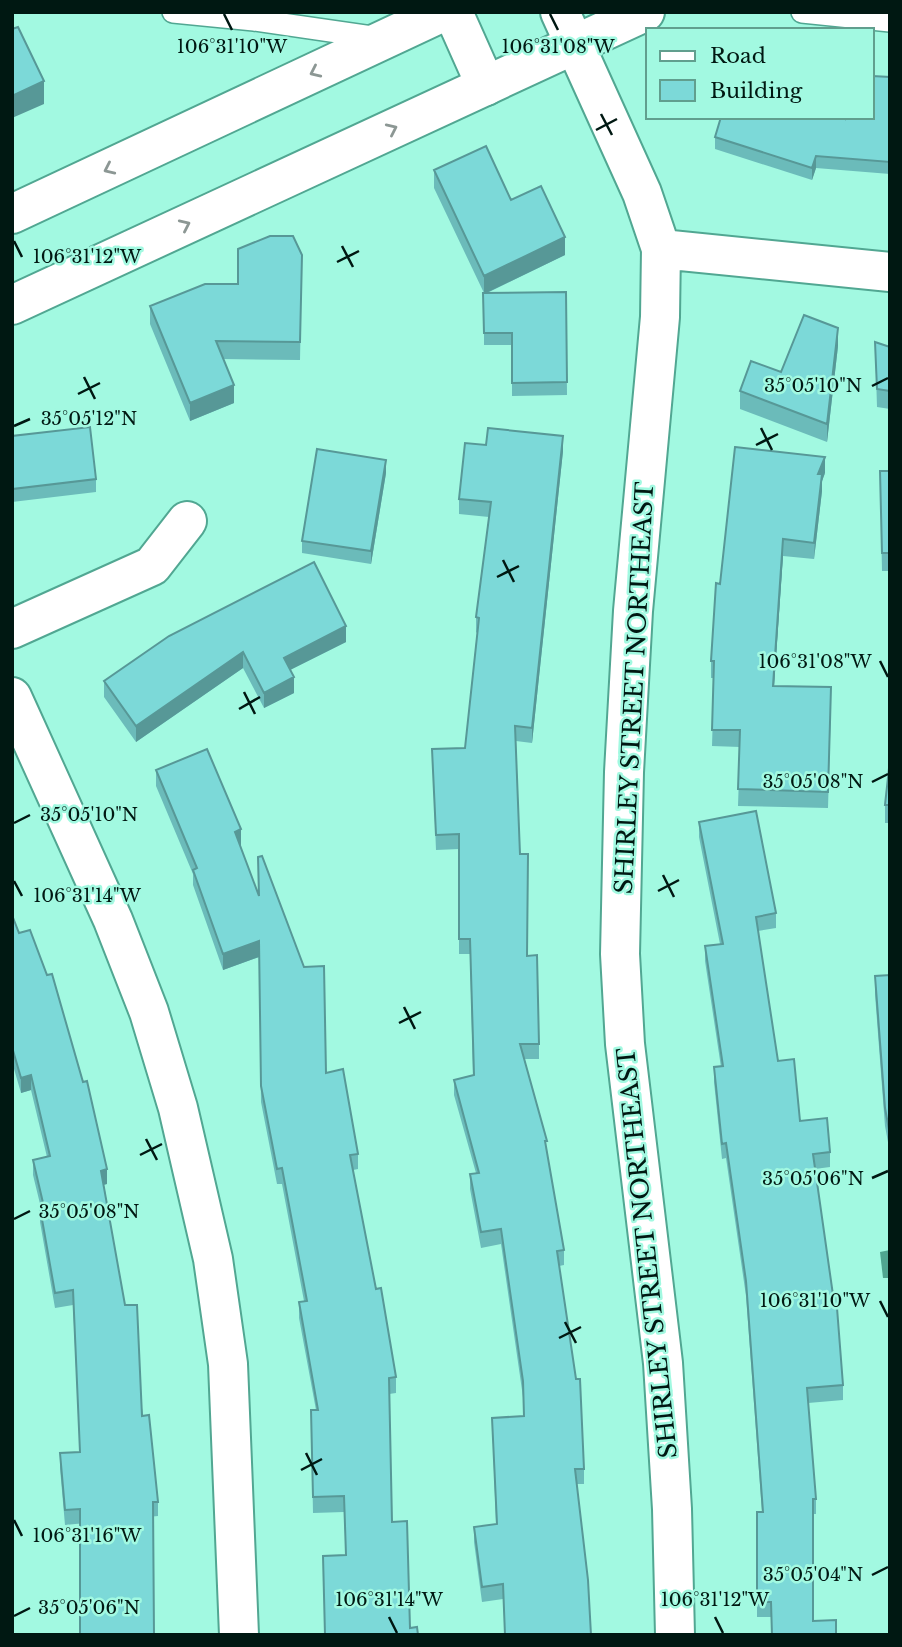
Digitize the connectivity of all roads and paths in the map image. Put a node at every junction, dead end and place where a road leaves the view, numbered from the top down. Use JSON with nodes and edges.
{"nodes":[{"id":1,"x":173,"y":12,"type":"edge"},
{"id":2,"x":443,"y":12,"type":"edge"},
{"id":3,"x":453,"y":12,"type":"edge"},
{"id":4,"x":645,"y":12,"type":"edge"},
{"id":5,"x":802,"y":12,"type":"edge"},
{"id":6,"x":890,"y":20,"type":"edge"},
{"id":7,"x":567,"y":28,"type":"edge"},
{"id":8,"x":385,"y":39,"type":"junction"},
{"id":9,"x":486,"y":86,"type":"junction"},
{"id":10,"x":12,"y":214,"type":"edge"},
{"id":11,"x":661,"y":249,"type":"junction"},
{"id":12,"x":890,"y":272,"type":"edge"},
{"id":13,"x":12,"y":305,"type":"edge"},
{"id":14,"x":187,"y":521,"type":"dead end"},
{"id":15,"x":12,"y":629,"type":"edge"},
{"id":16,"x":12,"y":697,"type":"edge"},
{"id":17,"x":239,"y":1635,"type":"edge"},
{"id":18,"x":676,"y":1635,"type":"edge"}],
"edges":[{"from":1,"to":8,"type":"lane"},
{"from":2,"to":8,"type":"street"},
{"from":3,"to":9,"type":"street"},
{"from":4,"to":7,"type":"street"},
{"from":5,"to":6,"type":"lane"},
{"from":7,"to":9,"type":"street"},
{"from":7,"to":11,"type":"street","name":"SHIRLEY STREET NORTHEAST"},
{"from":8,"to":10,"type":"street","one_way":true},
{"from":13,"to":9,"type":"street","one_way":true},
{"from":11,"to":12,"type":"street"},
{"from":11,"to":18,"type":"street","name":"SHIRLEY STREET NORTHEAST"},
{"from":14,"to":15,"type":"street"},
{"from":16,"to":17,"type":"street"}]}
